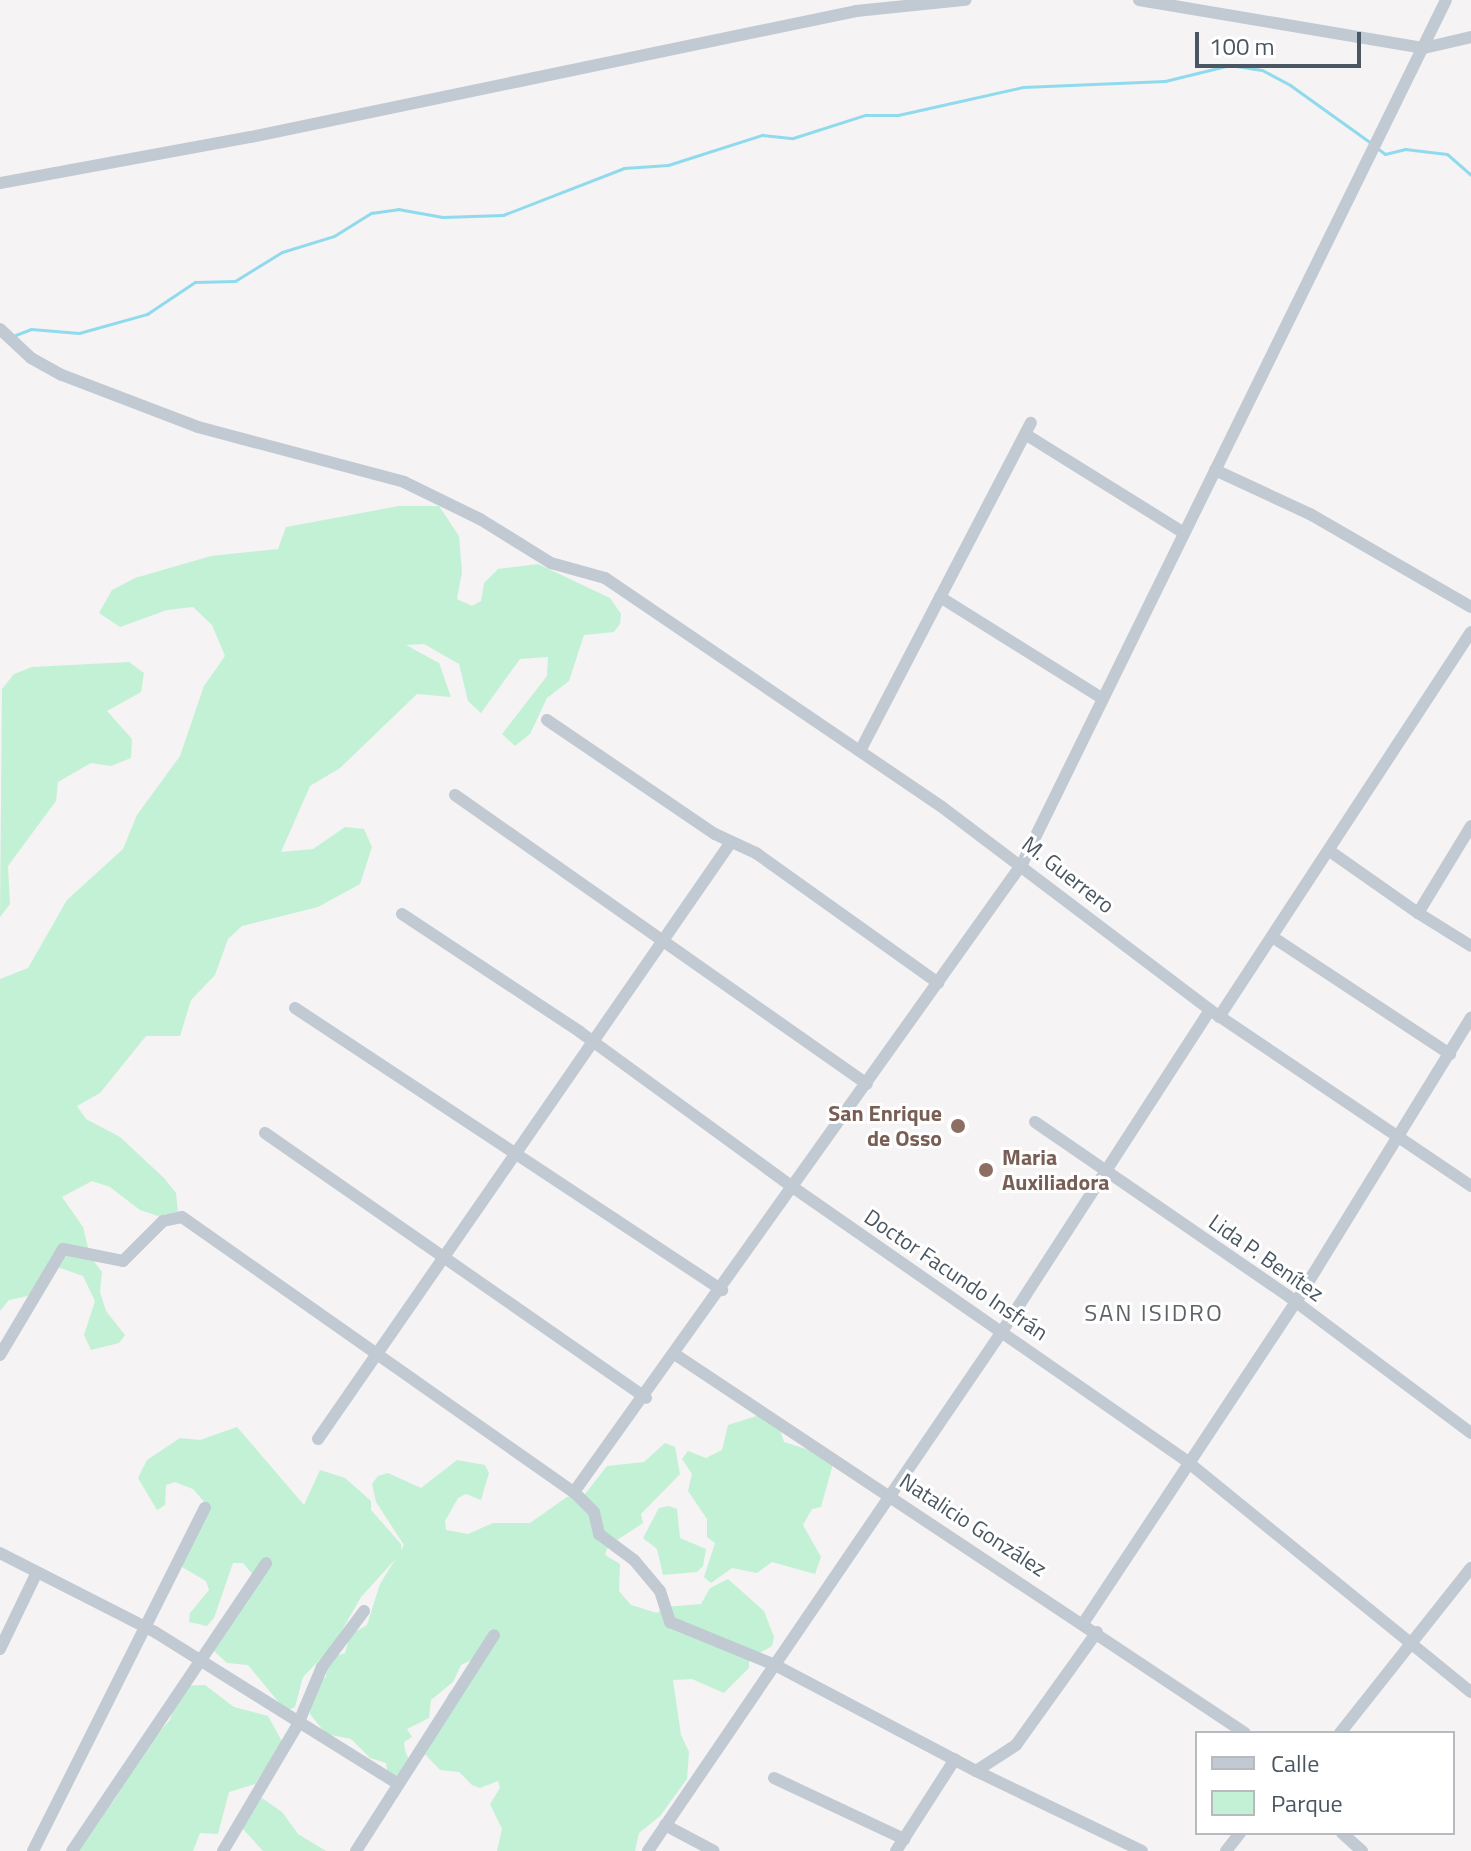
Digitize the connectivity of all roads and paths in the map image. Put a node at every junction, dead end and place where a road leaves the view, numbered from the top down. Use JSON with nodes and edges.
{"nodes":[{"id":1,"x":965,"y":0,"type":"edge"},
{"id":2,"x":1139,"y":0,"type":"edge"},
{"id":3,"x":1446,"y":0,"type":"edge"},
{"id":4,"x":1471,"y":37,"type":"edge"},
{"id":5,"x":1424,"y":48,"type":"junction"},
{"id":6,"x":0,"y":183,"type":"edge"},
{"id":7,"x":1,"y":330,"type":"edge"},
{"id":8,"x":1215,"y":470,"type":"junction"},
{"id":9,"x":1184,"y":533,"type":"junction"},
{"id":10,"x":940,"y":597,"type":"junction"},
{"id":11,"x":1471,"y":607,"type":"edge"},
{"id":12,"x":1471,"y":632,"type":"edge"},
{"id":13,"x":1103,"y":699,"type":"junction"},
{"id":14,"x":547,"y":720,"type":"dead end"},
{"id":15,"x":860,"y":751,"type":"junction"},
{"id":16,"x":455,"y":795,"type":"dead end"},
{"id":17,"x":1471,"y":826,"type":"edge"},
{"id":18,"x":731,"y":842,"type":"junction"},
{"id":19,"x":1331,"y":852,"type":"junction"},
{"id":20,"x":1022,"y":864,"type":"junction"},
{"id":21,"x":1418,"y":913,"type":"junction"},
{"id":22,"x":402,"y":914,"type":"dead end"},
{"id":23,"x":1274,"y":938,"type":"junction"},
{"id":24,"x":661,"y":943,"type":"junction"},
{"id":25,"x":1471,"y":946,"type":"edge"},
{"id":26,"x":938,"y":983,"type":"junction"},
{"id":27,"x":295,"y":1008,"type":"dead end"},
{"id":28,"x":1214,"y":1013,"type":"junction"},
{"id":29,"x":1471,"y":1017,"type":"edge"},
{"id":30,"x":592,"y":1042,"type":"junction"},
{"id":31,"x":1450,"y":1054,"type":"junction"},
{"id":32,"x":867,"y":1084,"type":"junction"},
{"id":33,"x":1035,"y":1122,"type":"dead end"},
{"id":34,"x":265,"y":1133,"type":"dead end"},
{"id":35,"x":1400,"y":1136,"type":"junction"},
{"id":36,"x":515,"y":1154,"type":"junction"},
{"id":37,"x":1108,"y":1172,"type":"junction"},
{"id":38,"x":1471,"y":1186,"type":"edge"},
{"id":39,"x":794,"y":1188,"type":"junction"},
{"id":40,"x":444,"y":1257,"type":"junction"},
{"id":41,"x":722,"y":1290,"type":"junction"},
{"id":42,"x":1296,"y":1302,"type":"junction"},
{"id":43,"x":1003,"y":1330,"type":"junction"},
{"id":44,"x":676,"y":1355,"type":"junction"},
{"id":45,"x":375,"y":1356,"type":"junction"},
{"id":46,"x":1,"y":1358,"type":"edge"},
{"id":47,"x":646,"y":1398,"type":"junction"},
{"id":48,"x":1471,"y":1433,"type":"edge"},
{"id":49,"x":318,"y":1439,"type":"dead end"},
{"id":50,"x":1189,"y":1463,"type":"junction"},
{"id":51,"x":574,"y":1492,"type":"junction"},
{"id":52,"x":891,"y":1495,"type":"junction"},
{"id":53,"x":205,"y":1508,"type":"dead end"},
{"id":54,"x":0,"y":1553,"type":"edge"},
{"id":55,"x":266,"y":1563,"type":"dead end"},
{"id":56,"x":1471,"y":1568,"type":"edge"},
{"id":57,"x":37,"y":1572,"type":"junction"},
{"id":58,"x":364,"y":1611,"type":"dead end"},
{"id":59,"x":1084,"y":1622,"type":"junction"},
{"id":60,"x":146,"y":1628,"type":"junction"},
{"id":61,"x":1097,"y":1632,"type":"junction"},
{"id":62,"x":494,"y":1635,"type":"dead end"},
{"id":63,"x":1414,"y":1644,"type":"junction"},
{"id":64,"x":0,"y":1649,"type":"edge"},
{"id":65,"x":197,"y":1661,"type":"junction"},
{"id":66,"x":775,"y":1665,"type":"junction"},
{"id":67,"x":1471,"y":1692,"type":"edge"},
{"id":68,"x":298,"y":1724,"type":"junction"},
{"id":69,"x":1242,"y":1731,"type":"edge"},
{"id":70,"x":1342,"y":1731,"type":"edge"},
{"id":71,"x":955,"y":1759,"type":"junction"},
{"id":72,"x":976,"y":1771,"type":"junction"},
{"id":73,"x":774,"y":1778,"type":"dead end"},
{"id":74,"x":397,"y":1783,"type":"junction"},
{"id":75,"x":665,"y":1825,"type":"junction"},
{"id":76,"x":1238,"y":1835,"type":"edge"},
{"id":77,"x":1344,"y":1835,"type":"edge"},
{"id":78,"x":904,"y":1839,"type":"junction"},
{"id":79,"x":228,"y":1849,"type":"edge"},
{"id":80,"x":33,"y":1851,"type":"edge"},
{"id":81,"x":72,"y":1851,"type":"edge"},
{"id":82,"x":356,"y":1851,"type":"edge"},
{"id":83,"x":648,"y":1851,"type":"edge"},
{"id":84,"x":714,"y":1851,"type":"edge"},
{"id":85,"x":896,"y":1851,"type":"edge"},
{"id":86,"x":1142,"y":1851,"type":"edge"},
{"id":87,"x":1226,"y":1851,"type":"edge"},
{"id":88,"x":1362,"y":1851,"type":"edge"}],
"edges":[{"from":1,"to":6,"type":"street"},
{"from":2,"to":5,"type":"street"},
{"from":3,"to":5,"type":"street"},
{"from":4,"to":5,"type":"street"},
{"from":5,"to":8,"type":"street"},
{"from":7,"to":15,"type":"street","name":"M. Guerrero"},
{"from":8,"to":9,"type":"street"},
{"from":8,"to":11,"type":"street"},
{"from":9,"to":10,"type":"street"},
{"from":9,"to":13,"type":"street"},
{"from":10,"to":13,"type":"street"},
{"from":10,"to":15,"type":"street"},
{"from":12,"to":19,"type":"street"},
{"from":13,"to":20,"type":"street"},
{"from":14,"to":18,"type":"street"},
{"from":15,"to":20,"type":"street","name":"M. Guerrero"},
{"from":16,"to":24,"type":"street"},
{"from":17,"to":21,"type":"street"},
{"from":18,"to":24,"type":"street"},
{"from":18,"to":26,"type":"street"},
{"from":19,"to":21,"type":"street"},
{"from":19,"to":23,"type":"street"},
{"from":20,"to":26,"type":"street"},
{"from":20,"to":28,"type":"street","name":"M. Guerrero"},
{"from":21,"to":25,"type":"street"},
{"from":22,"to":30,"type":"street","name":"Doctor Facundo Insfrán"},
{"from":23,"to":28,"type":"street"},
{"from":23,"to":31,"type":"street"},
{"from":24,"to":30,"type":"street"},
{"from":24,"to":32,"type":"street"},
{"from":26,"to":32,"type":"street"},
{"from":27,"to":36,"type":"street"},
{"from":28,"to":35,"type":"street","name":"M. Guerrero"},
{"from":28,"to":37,"type":"street"},
{"from":29,"to":31,"type":"street"},
{"from":30,"to":36,"type":"street"},
{"from":30,"to":39,"type":"street","name":"Doctor Facundo Insfrán"},
{"from":31,"to":35,"type":"street"},
{"from":32,"to":39,"type":"street"},
{"from":33,"to":37,"type":"street","name":"Lida P. Benítez"},
{"from":34,"to":40,"type":"street"},
{"from":35,"to":38,"type":"street","name":"M. Guerrero"},
{"from":35,"to":42,"type":"street"},
{"from":36,"to":40,"type":"street"},
{"from":36,"to":41,"type":"street"},
{"from":37,"to":42,"type":"street","name":"Lida P. Benítez"},
{"from":37,"to":43,"type":"street"},
{"from":39,"to":41,"type":"street"},
{"from":39,"to":43,"type":"street","name":"Doctor Facundo Insfrán"},
{"from":40,"to":45,"type":"street"},
{"from":40,"to":47,"type":"street"},
{"from":41,"to":44,"type":"street"},
{"from":42,"to":48,"type":"street","name":"Lida P. Benítez"},
{"from":42,"to":50,"type":"street"},
{"from":43,"to":50,"type":"street","name":"Doctor Facundo Insfrán"},
{"from":43,"to":52,"type":"street"},
{"from":44,"to":47,"type":"street"},
{"from":44,"to":52,"type":"street","name":"Natalicio González"},
{"from":45,"to":46,"type":"street"},
{"from":45,"to":49,"type":"street"},
{"from":45,"to":51,"type":"street"},
{"from":47,"to":51,"type":"street"},
{"from":50,"to":59,"type":"street"},
{"from":50,"to":63,"type":"street","name":"Doctor Facundo Insfrán"},
{"from":51,"to":66,"type":"street"},
{"from":52,"to":59,"type":"street","name":"Natalicio González"},
{"from":52,"to":66,"type":"street"},
{"from":53,"to":60,"type":"street"},
{"from":54,"to":57,"type":"street"},
{"from":55,"to":65,"type":"street"},
{"from":56,"to":63,"type":"street"},
{"from":57,"to":60,"type":"street"},
{"from":57,"to":64,"type":"street"},
{"from":58,"to":68,"type":"street"},
{"from":59,"to":61,"type":"street","name":"Natalicio González"},
{"from":60,"to":65,"type":"street"},
{"from":60,"to":80,"type":"street"},
{"from":61,"to":69,"type":"street","name":"Natalicio González"},
{"from":61,"to":72,"type":"street"},
{"from":62,"to":74,"type":"street"},
{"from":63,"to":67,"type":"street","name":"Doctor Facundo Insfrán"},
{"from":63,"to":70,"type":"street"},
{"from":65,"to":68,"type":"street"},
{"from":65,"to":81,"type":"street"},
{"from":66,"to":71,"type":"street"},
{"from":66,"to":75,"type":"street"},
{"from":68,"to":74,"type":"street"},
{"from":68,"to":79,"type":"street"},
{"from":71,"to":72,"type":"street"},
{"from":71,"to":78,"type":"street"},
{"from":72,"to":86,"type":"street"},
{"from":73,"to":78,"type":"street"},
{"from":74,"to":82,"type":"street"},
{"from":75,"to":83,"type":"street"},
{"from":75,"to":84,"type":"street"},
{"from":76,"to":87,"type":"street"},
{"from":77,"to":88,"type":"street"},
{"from":78,"to":85,"type":"street"}]}
